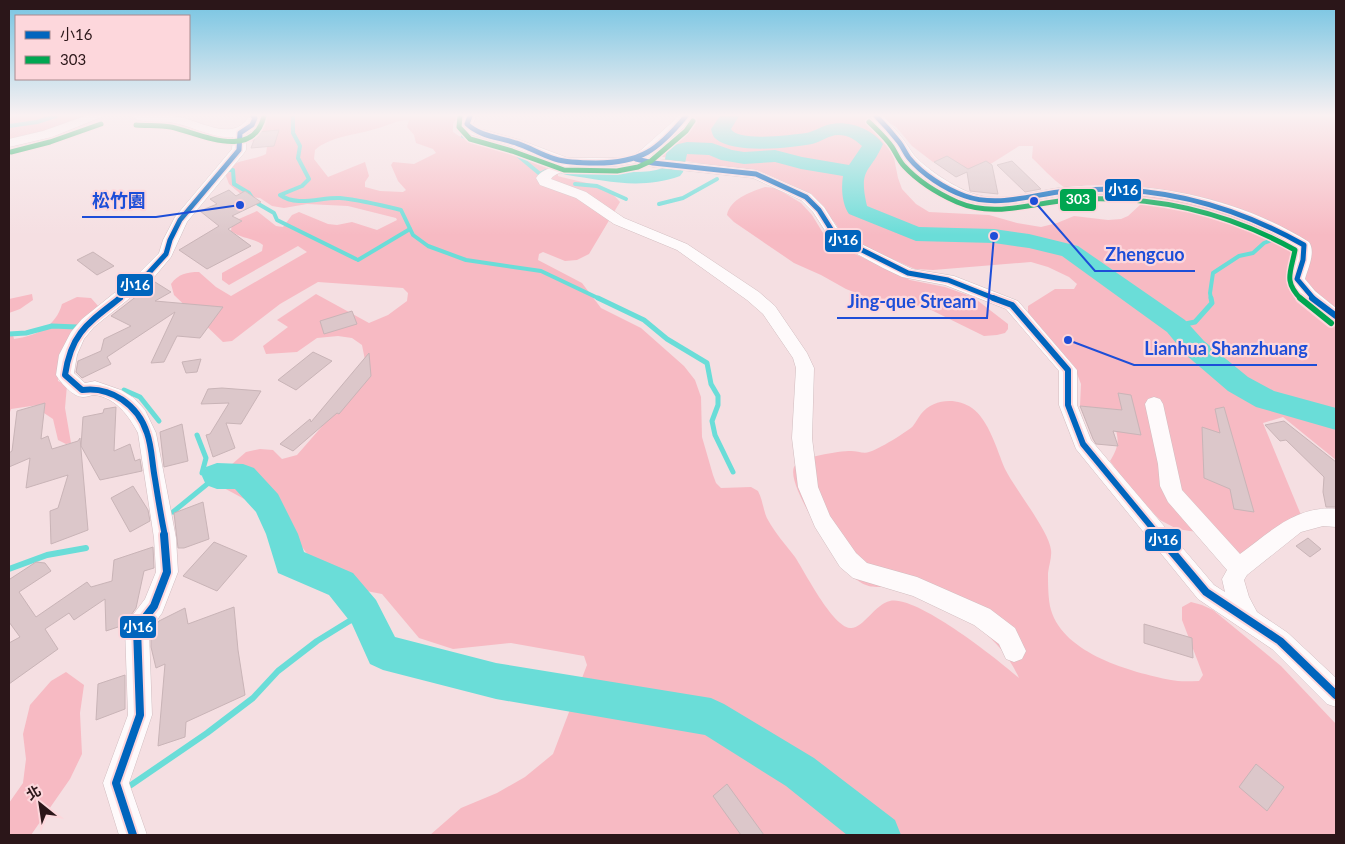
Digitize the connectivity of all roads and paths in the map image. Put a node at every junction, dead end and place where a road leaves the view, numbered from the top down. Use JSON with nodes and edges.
{"nodes":[{"id":1,"x":234,"y":155,"type":"edge"},
{"id":2,"x":548,"y":155,"type":"edge"},
{"id":3,"x":641,"y":155,"type":"edge"},
{"id":4,"x":907,"y":155,"type":"edge"},
{"id":5,"x":636,"y":159,"type":"junction"},
{"id":6,"x":566,"y":162,"type":"junction"},
{"id":7,"x":1336,"y":316,"type":"edge"},
{"id":8,"x":1154,"y":404,"type":"dead end"},
{"id":9,"x":1336,"y":518,"type":"edge"},
{"id":10,"x":1240,"y":568,"type":"junction"},
{"id":11,"x":1248,"y":620,"type":"junction"},
{"id":12,"x":1014,"y":652,"type":"dead end"},
{"id":13,"x":1336,"y":695,"type":"edge"},
{"id":14,"x":133,"y":835,"type":"edge"}],
"edges":[{"from":1,"to":14,"type":"street"},
{"from":2,"to":6,"type":"street"},
{"from":3,"to":5,"type":"street"},
{"from":4,"to":7,"type":"street"},
{"from":5,"to":6,"type":"street"},
{"from":5,"to":11,"type":"street"},
{"from":6,"to":12,"type":"street"},
{"from":8,"to":10,"type":"street"},
{"from":9,"to":10,"type":"street"},
{"from":10,"to":11,"type":"street"},
{"from":11,"to":13,"type":"street"}]}
